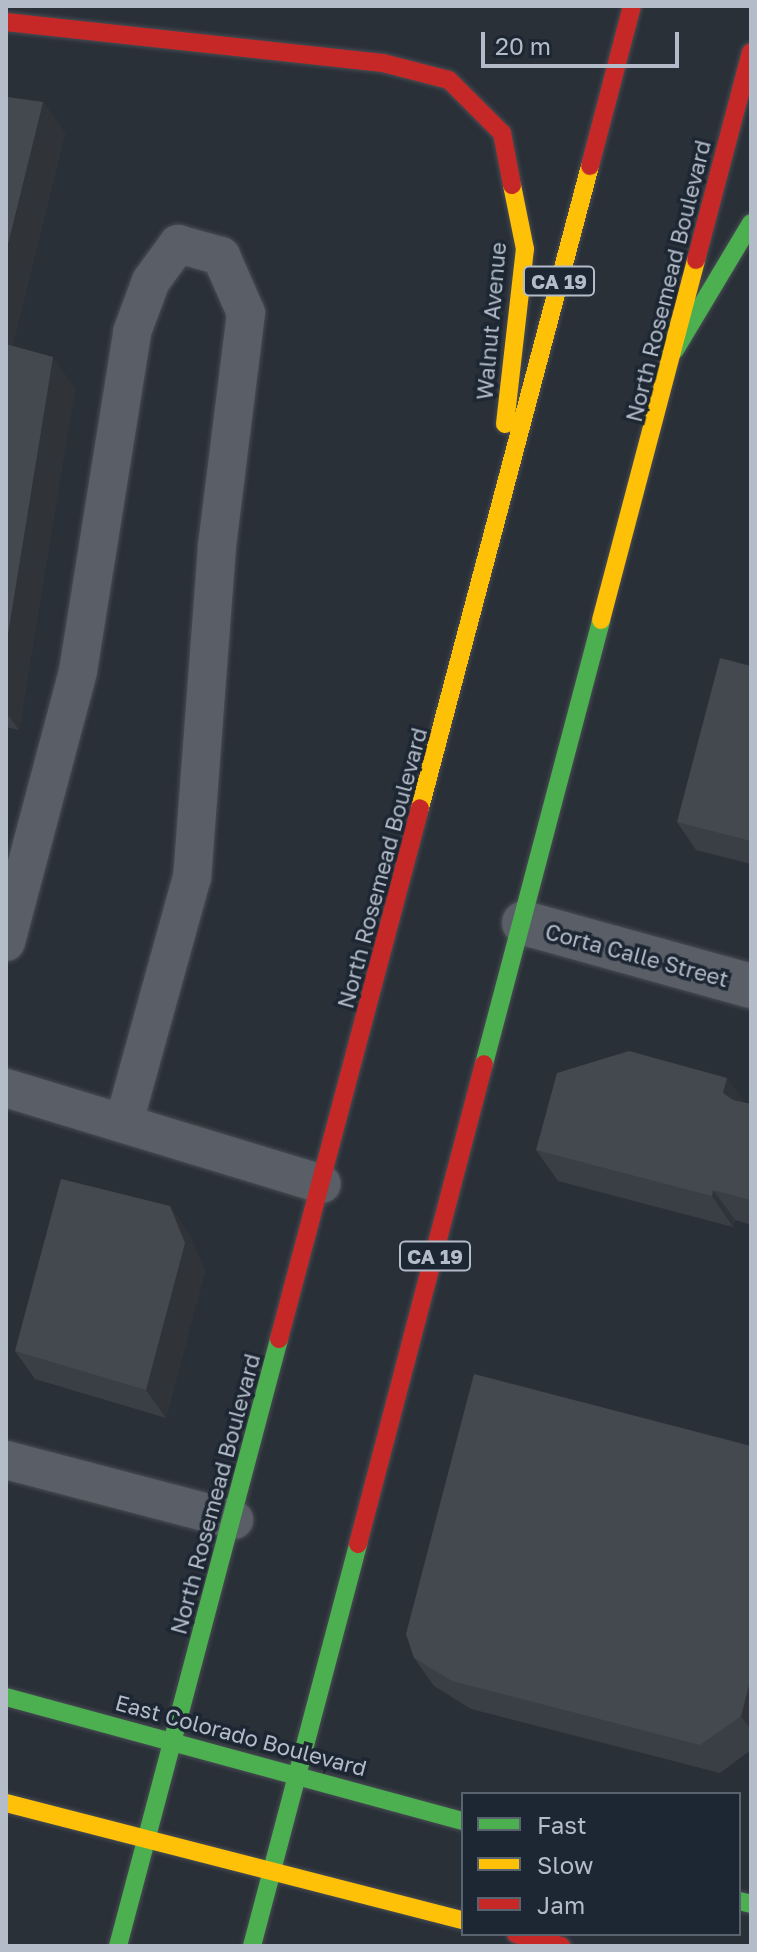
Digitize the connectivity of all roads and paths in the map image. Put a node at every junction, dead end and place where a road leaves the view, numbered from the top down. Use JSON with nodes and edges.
{"nodes":[{"id":1,"x":632,"y":6,"type":"edge"},
{"id":2,"x":6,"y":22,"type":"edge"},
{"id":3,"x":751,"y":52,"type":"edge"},
{"id":4,"x":751,"y":223,"type":"edge"},
{"id":5,"x":675,"y":350,"type":"junction"},
{"id":6,"x":486,"y":556,"type":"junction"},
{"id":7,"x":524,"y":923,"type":"junction"},
{"id":8,"x":6,"y":942,"type":"edge"},
{"id":9,"x":751,"y":986,"type":"edge"},
{"id":10,"x":6,"y":1088,"type":"edge"},
{"id":11,"x":125,"y":1118,"type":"junction"},
{"id":12,"x":322,"y":1184,"type":"junction"},
{"id":13,"x":6,"y":1460,"type":"edge"},
{"id":14,"x":234,"y":1520,"type":"junction"},
{"id":15,"x":6,"y":1697,"type":"edge"},
{"id":16,"x":175,"y":1741,"type":"junction"},
{"id":17,"x":297,"y":1774,"type":"junction"},
{"id":18,"x":6,"y":1803,"type":"edge"},
{"id":19,"x":461,"y":1820,"type":"edge"},
{"id":20,"x":146,"y":1840,"type":"junction"},
{"id":21,"x":272,"y":1870,"type":"junction"},
{"id":22,"x":461,"y":1919,"type":"edge"},
{"id":23,"x":524,"y":1936,"type":"edge"},
{"id":24,"x":118,"y":1946,"type":"edge"},
{"id":25,"x":252,"y":1946,"type":"edge"},
{"id":26,"x":561,"y":1946,"type":"edge"}],
"edges":[{"from":1,"to":6,"type":"main road","name":"North Rosemead Boulevard","number":"CA 19"},
{"from":2,"to":6,"type":"main road","name":"Walnut Avenue"},
{"from":3,"to":5,"type":"main road","name":"North Rosemead Boulevard","number":"CA 19"},
{"from":4,"to":5,"type":"main road"},
{"from":5,"to":7,"type":"main road","name":"North Rosemead Boulevard","number":"CA 19"},
{"from":6,"to":12,"type":"main road","name":"North Rosemead Boulevard","number":"CA 19"},
{"from":7,"to":9,"type":"street","name":"Corta Calle Street"},
{"from":7,"to":17,"type":"main road","name":"North Rosemead Boulevard","number":"CA 19"},
{"from":8,"to":11,"type":"lane"},
{"from":10,"to":11,"type":"lane"},
{"from":11,"to":12,"type":"lane"},
{"from":12,"to":14,"type":"main road","name":"North Rosemead Boulevard","number":"CA 19"},
{"from":13,"to":14,"type":"lane"},
{"from":14,"to":16,"type":"main road","name":"North Rosemead Boulevard","number":"CA 19"},
{"from":15,"to":16,"type":"main road","name":"East Colorado Boulevard"},
{"from":16,"to":17,"type":"main road","name":"East Colorado Boulevard"},
{"from":16,"to":20,"type":"main road","number":"CA 19"},
{"from":17,"to":19,"type":"main road","name":"East Colorado Boulevard"},
{"from":17,"to":21,"type":"main road","number":"CA 19"},
{"from":18,"to":20,"type":"main road"},
{"from":20,"to":21,"type":"main road"},
{"from":20,"to":24,"type":"main road","number":"CA 19"},
{"from":21,"to":22,"type":"main road"},
{"from":21,"to":25,"type":"main road","number":"CA 19"},
{"from":23,"to":26,"type":"main road"}]}
